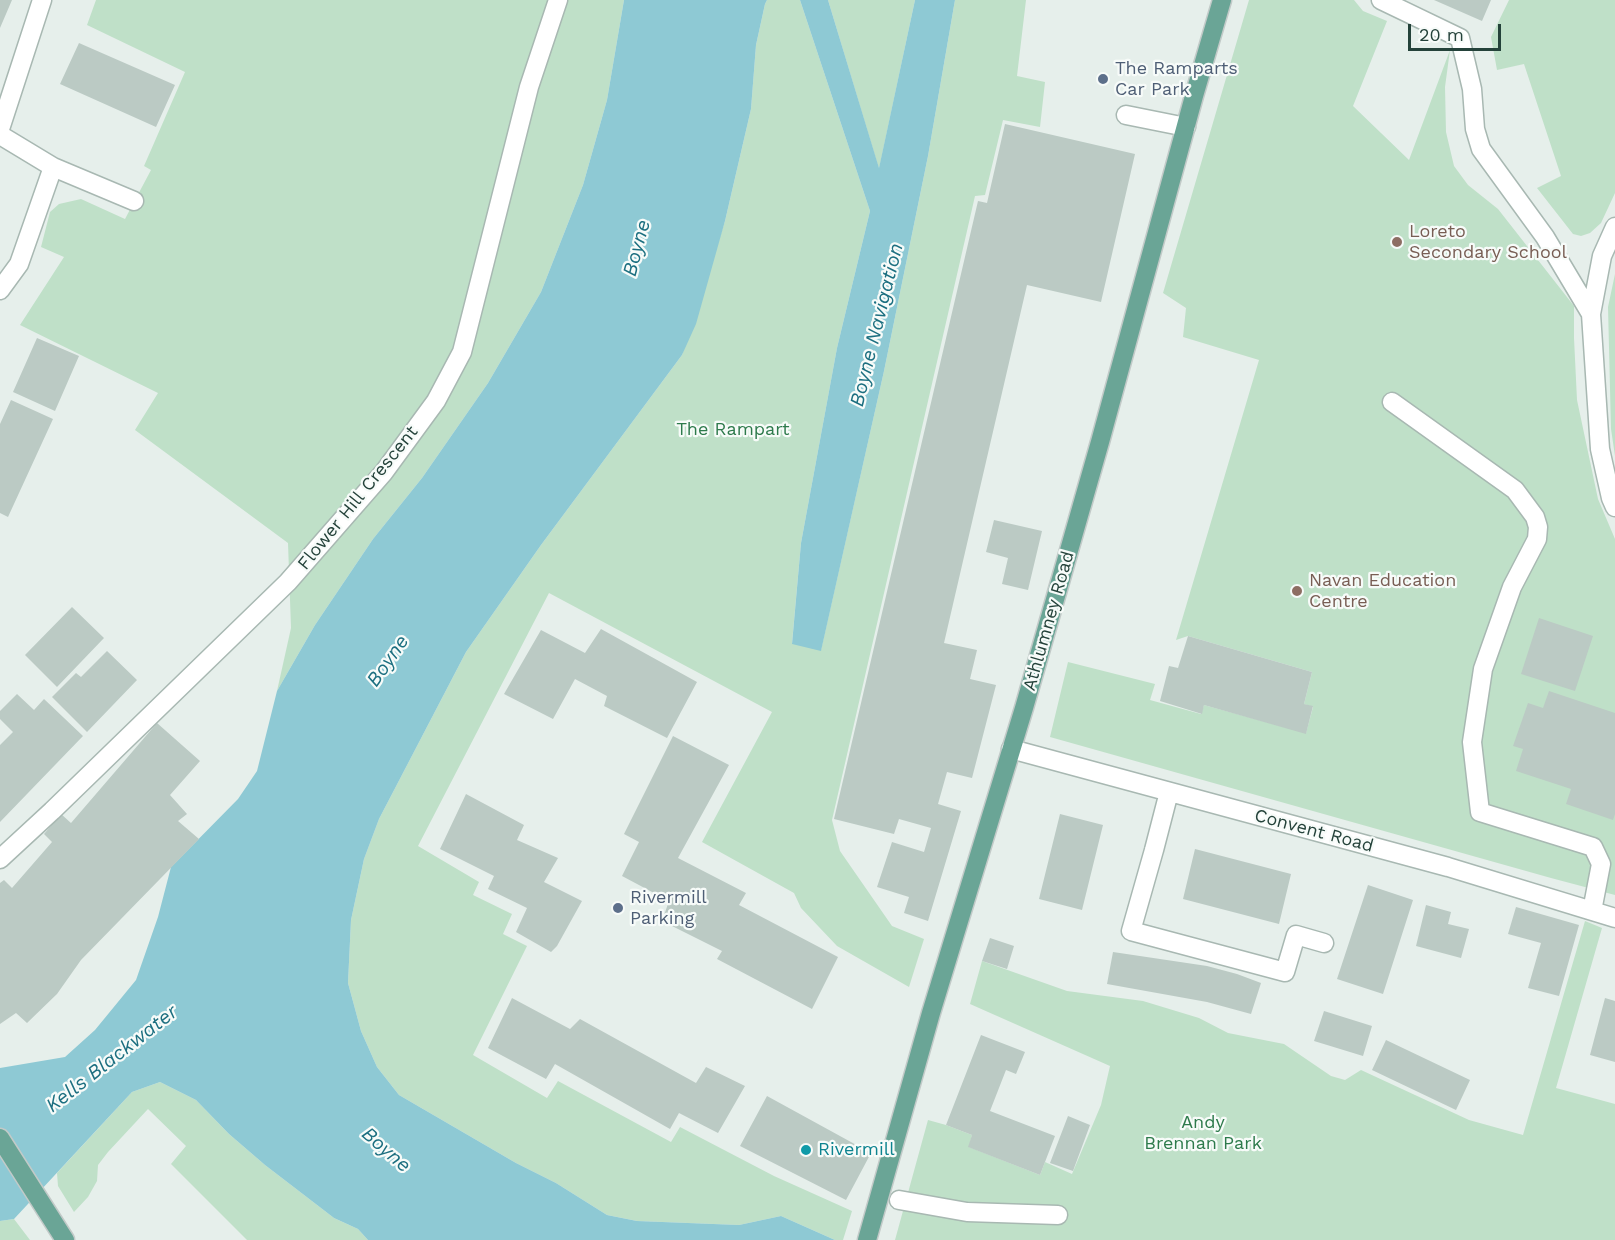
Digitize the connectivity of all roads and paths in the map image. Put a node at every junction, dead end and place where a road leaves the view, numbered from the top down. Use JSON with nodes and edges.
{"nodes":[{"id":1,"x":42,"y":0,"type":"edge"},
{"id":2,"x":558,"y":0,"type":"edge"},
{"id":3,"x":1222,"y":0,"type":"edge"},
{"id":4,"x":1381,"y":0,"type":"edge"},
{"id":5,"x":1126,"y":115,"type":"dead end"},
{"id":6,"x":1186,"y":127,"type":"junction"},
{"id":7,"x":0,"y":129,"type":"edge"},
{"id":8,"x":0,"y":135,"type":"edge"},
{"id":9,"x":52,"y":167,"type":"junction"},
{"id":10,"x":135,"y":201,"type":"dead end"},
{"id":11,"x":1615,"y":227,"type":"edge"},
{"id":12,"x":0,"y":290,"type":"edge"},
{"id":13,"x":1591,"y":314,"type":"junction"},
{"id":14,"x":1392,"y":402,"type":"dead end"},
{"id":15,"x":1615,"y":507,"type":"edge"},
{"id":16,"x":1011,"y":749,"type":"junction"},
{"id":17,"x":1169,"y":792,"type":"junction"},
{"id":18,"x":0,"y":859,"type":"edge"},
{"id":19,"x":1592,"y":911,"type":"junction"},
{"id":20,"x":1615,"y":918,"type":"edge"},
{"id":21,"x":1324,"y":943,"type":"dead end"},
{"id":22,"x":0,"y":1138,"type":"edge"},
{"id":23,"x":899,"y":1200,"type":"dead end"},
{"id":24,"x":1058,"y":1215,"type":"dead end"},
{"id":25,"x":869,"y":1232,"type":"edge"},
{"id":26,"x":65,"y":1240,"type":"edge"}],
"edges":[{"from":1,"to":7,"type":"street"},
{"from":2,"to":18,"type":"street","name":"Flower Hill Crescent"},
{"from":3,"to":6,"type":"main road","name":"Athlumney Road"},
{"from":4,"to":13,"type":"street"},
{"from":5,"to":6,"type":"street"},
{"from":6,"to":16,"type":"main road","name":"Athlumney Road"},
{"from":8,"to":9,"type":"street"},
{"from":9,"to":10,"type":"street"},
{"from":9,"to":12,"type":"street"},
{"from":11,"to":13,"type":"street"},
{"from":13,"to":15,"type":"street"},
{"from":14,"to":19,"type":"street"},
{"from":16,"to":17,"type":"street","name":"Convent Road"},
{"from":16,"to":25,"type":"main road","name":"Athlumney Road"},
{"from":17,"to":19,"type":"street","name":"Convent Road"},
{"from":17,"to":21,"type":"street"},
{"from":19,"to":20,"type":"street","name":"Convent Road"},
{"from":22,"to":26,"type":"main road"},
{"from":23,"to":24,"type":"street"}]}
